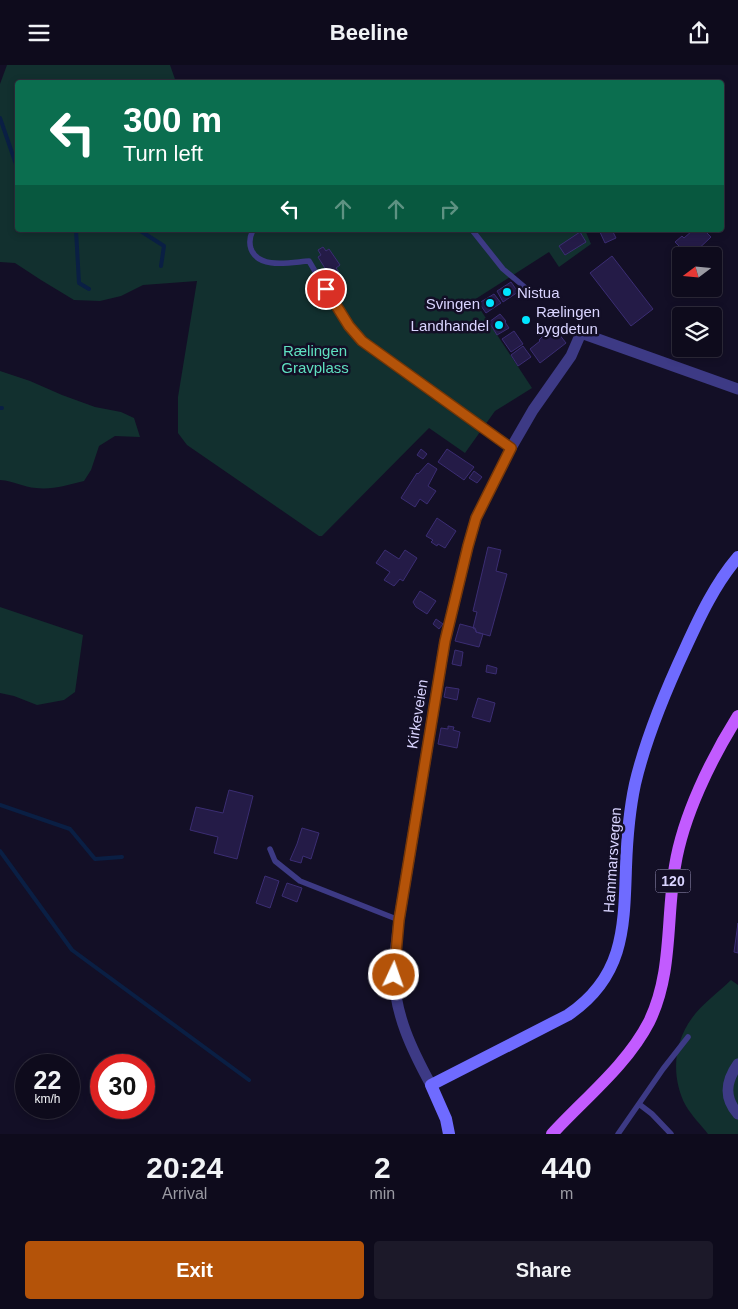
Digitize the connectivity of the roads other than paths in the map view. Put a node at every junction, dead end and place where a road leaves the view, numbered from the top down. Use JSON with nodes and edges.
{"nodes":[{"id":1,"x":253,"y":232,"type":"edge"},
{"id":2,"x":474,"y":232,"type":"edge"},
{"id":3,"x":527,"y":289,"type":"dead end"},
{"id":4,"x":738,"y":389,"type":"edge"},
{"id":5,"x":511,"y":448,"type":"junction"},
{"id":6,"x":738,"y":557,"type":"edge"},
{"id":7,"x":738,"y":716,"type":"edge"},
{"id":8,"x":270,"y":849,"type":"dead end"},
{"id":9,"x":399,"y":920,"type":"junction"},
{"id":10,"x":688,"y":1037,"type":"dead end"},
{"id":11,"x":738,"y":1064,"type":"edge"},
{"id":12,"x":431,"y":1085,"type":"junction"},
{"id":13,"x":639,"y":1104,"type":"junction"},
{"id":14,"x":738,"y":1113,"type":"edge"},
{"id":15,"x":446,"y":1119,"type":"junction"},
{"id":16,"x":552,"y":1132,"type":"edge"},
{"id":17,"x":448,"y":1134,"type":"edge"},
{"id":18,"x":456,"y":1134,"type":"edge"},
{"id":19,"x":618,"y":1134,"type":"edge"},
{"id":20,"x":671,"y":1134,"type":"edge"}],
"edges":[{"from":1,"to":5,"type":"lane"},
{"from":2,"to":3,"type":"lane"},
{"from":4,"to":5,"type":"street","name":"Kirkeveien"},
{"from":5,"to":9,"type":"street","name":"Kirkeveien"},
{"from":6,"to":12,"type":"street","name":"Hammarsvegen"},
{"from":7,"to":16,"type":"main road","number":"120"},
{"from":8,"to":9,"type":"lane"},
{"from":9,"to":12,"type":"street","name":"Kirkeveien"},
{"from":10,"to":13,"type":"lane"},
{"from":11,"to":14,"type":"street"},
{"from":12,"to":15,"type":"street","name":"Kirkeveien"},
{"from":13,"to":19,"type":"lane"},
{"from":13,"to":20,"type":"lane"},
{"from":15,"to":17,"type":"street","name":"Kirkeveien"},
{"from":15,"to":18,"type":"street","name":"Kirkeveien"}]}
